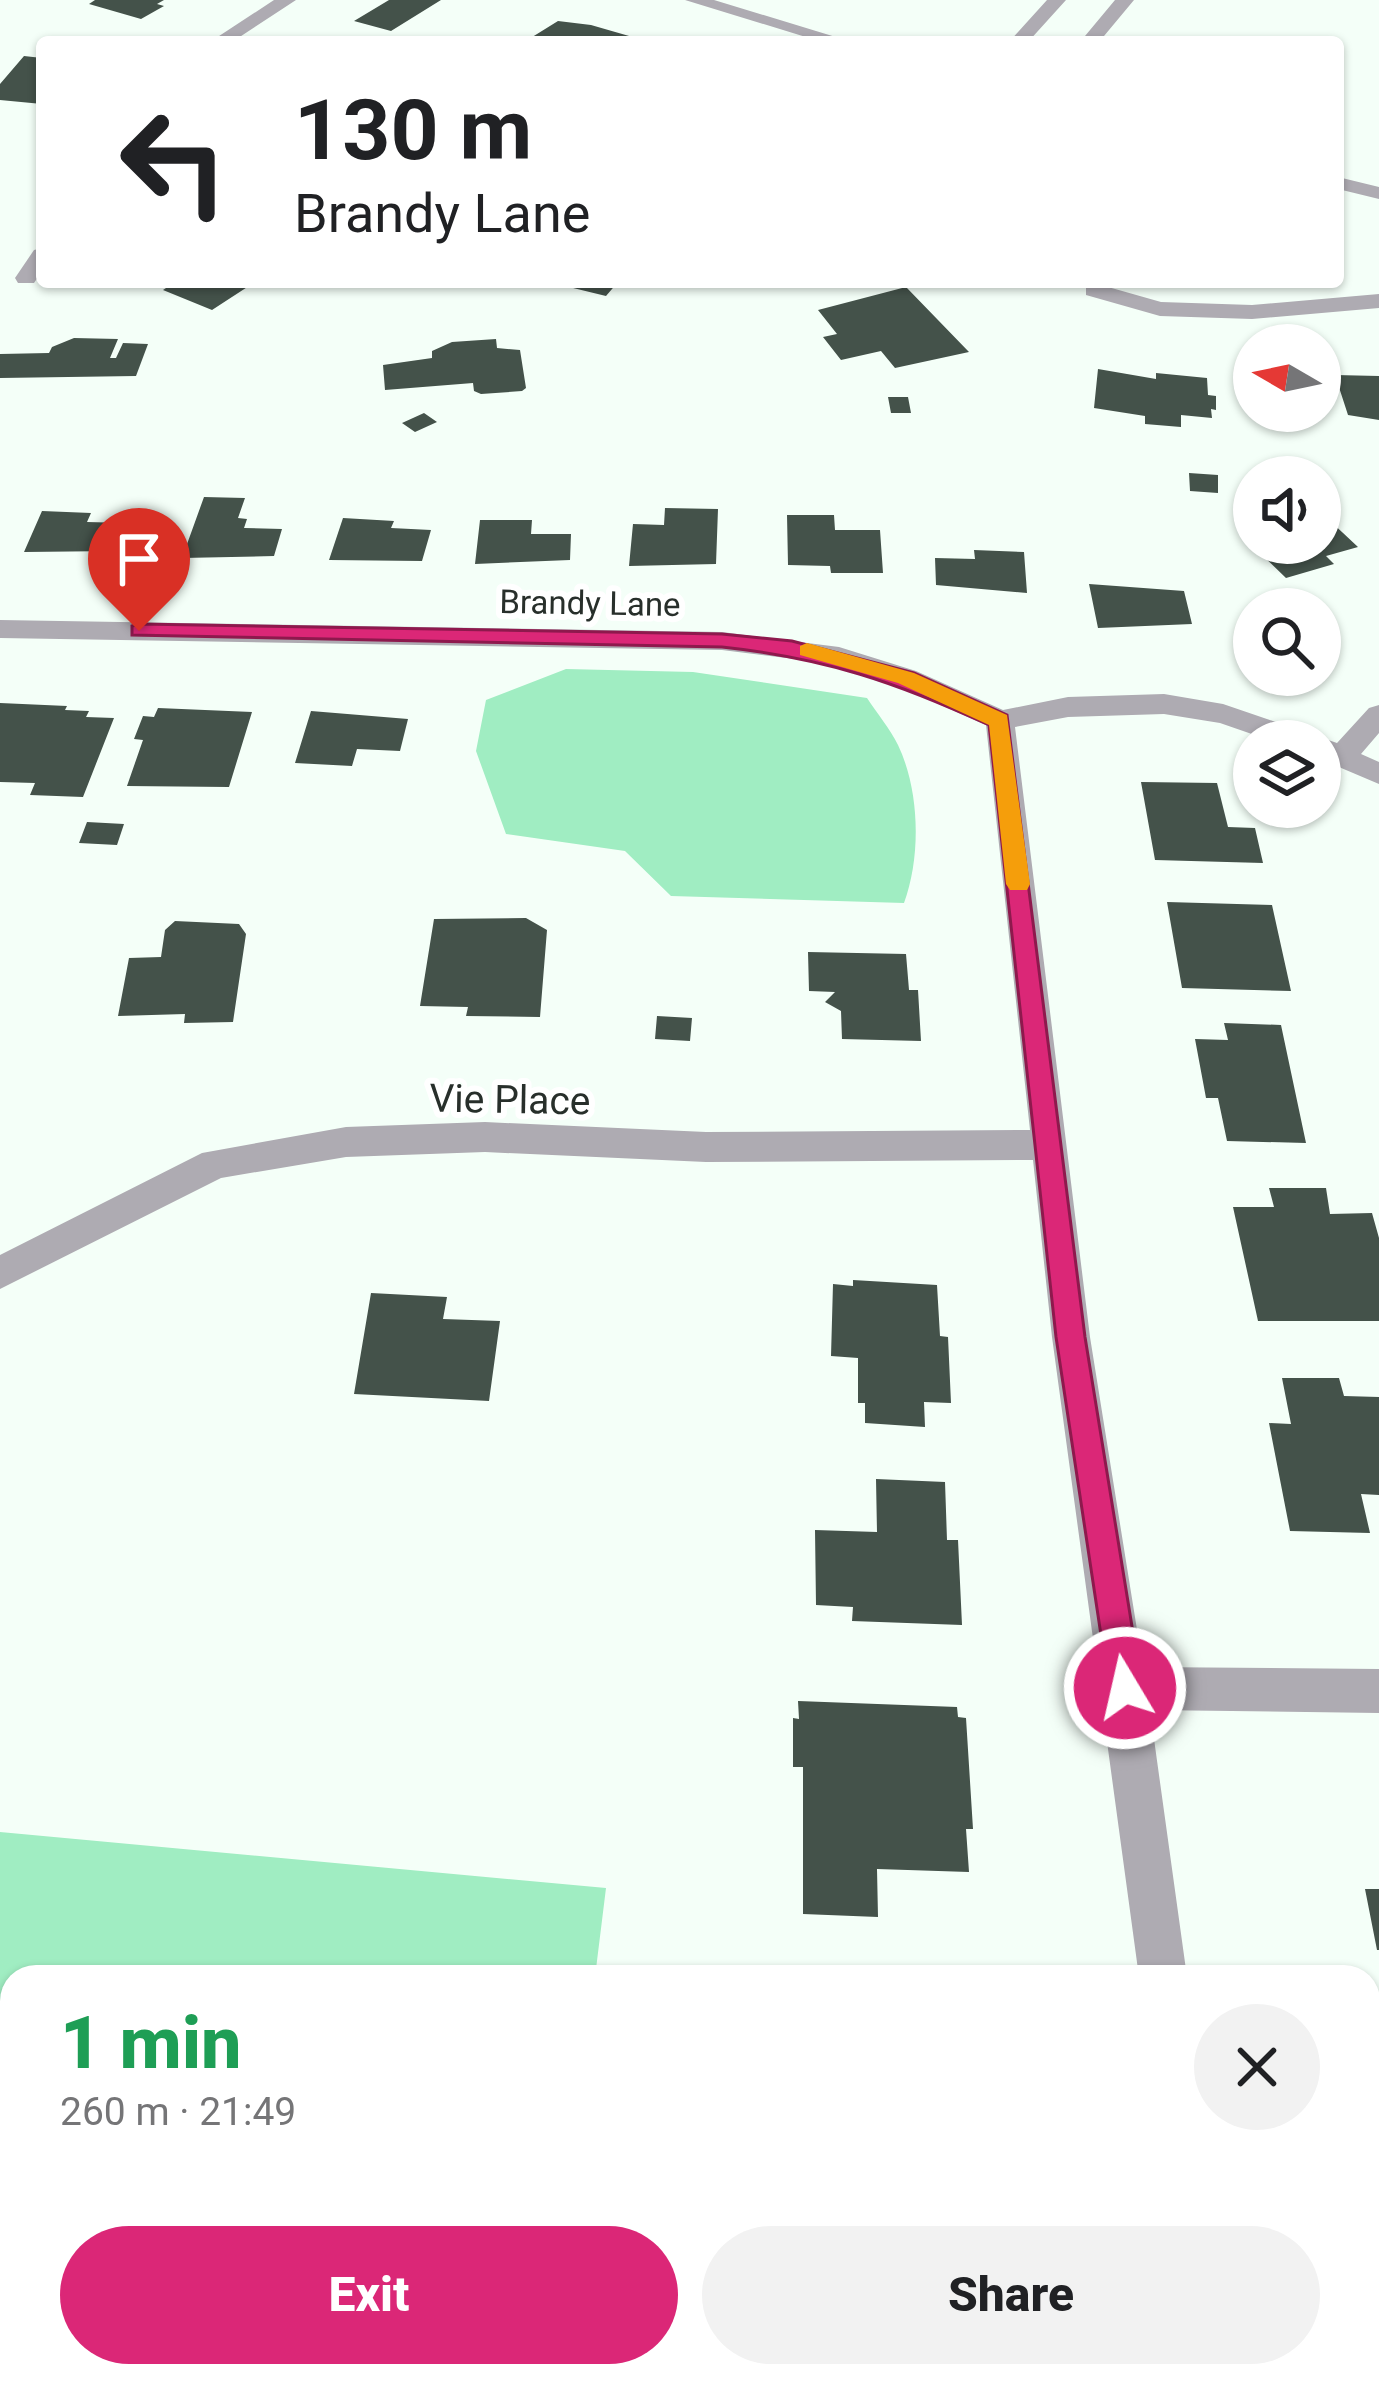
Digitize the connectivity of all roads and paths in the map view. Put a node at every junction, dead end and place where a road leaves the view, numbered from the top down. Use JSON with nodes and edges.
{"nodes":[{"id":1,"x":287,"y":0,"type":"edge"},
{"id":2,"x":694,"y":0,"type":"edge"},
{"id":3,"x":1058,"y":0,"type":"edge"},
{"id":4,"x":1125,"y":0,"type":"edge"},
{"id":5,"x":228,"y":36,"type":"edge"},
{"id":6,"x":822,"y":36,"type":"edge"},
{"id":7,"x":1024,"y":36,"type":"edge"},
{"id":8,"x":1094,"y":36,"type":"edge"},
{"id":9,"x":1344,"y":184,"type":"edge"},
{"id":10,"x":1379,"y":193,"type":"edge"},
{"id":11,"x":36,"y":264,"type":"edge"},
{"id":12,"x":26,"y":278,"type":"dead end"},
{"id":13,"x":1094,"y":290,"type":"dead end"},
{"id":14,"x":1379,"y":302,"type":"edge"},
{"id":15,"x":0,"y":629,"type":"edge"},
{"id":16,"x":1379,"y":715,"type":"edge"},
{"id":17,"x":1241,"y":720,"type":"edge"},
{"id":18,"x":1000,"y":721,"type":"junction"},
{"id":19,"x":1341,"y":744,"type":"edge"},
{"id":20,"x":1341,"y":755,"type":"edge"},
{"id":21,"x":1379,"y":774,"type":"edge"},
{"id":22,"x":1047,"y":1145,"type":"junction"},
{"id":23,"x":0,"y":1273,"type":"edge"},
{"id":24,"x":1125,"y":1688,"type":"junction"},
{"id":25,"x":1379,"y":1691,"type":"edge"},
{"id":26,"x":1161,"y":1965,"type":"edge"}],
"edges":[{"from":1,"to":5,"type":"street"},
{"from":2,"to":6,"type":"street"},
{"from":3,"to":7,"type":"street"},
{"from":4,"to":8,"type":"street"},
{"from":9,"to":10,"type":"street"},
{"from":11,"to":12,"type":"street"},
{"from":13,"to":14,"type":"street"},
{"from":15,"to":18,"type":"street","name":"Brandy Lane"},
{"from":16,"to":19,"type":"street"},
{"from":17,"to":18,"type":"street"},
{"from":18,"to":22,"type":"street"},
{"from":20,"to":21,"type":"street"},
{"from":22,"to":23,"type":"street","name":"Vie Place"},
{"from":22,"to":24,"type":"street"},
{"from":24,"to":25,"type":"street"},
{"from":24,"to":26,"type":"street"}]}
